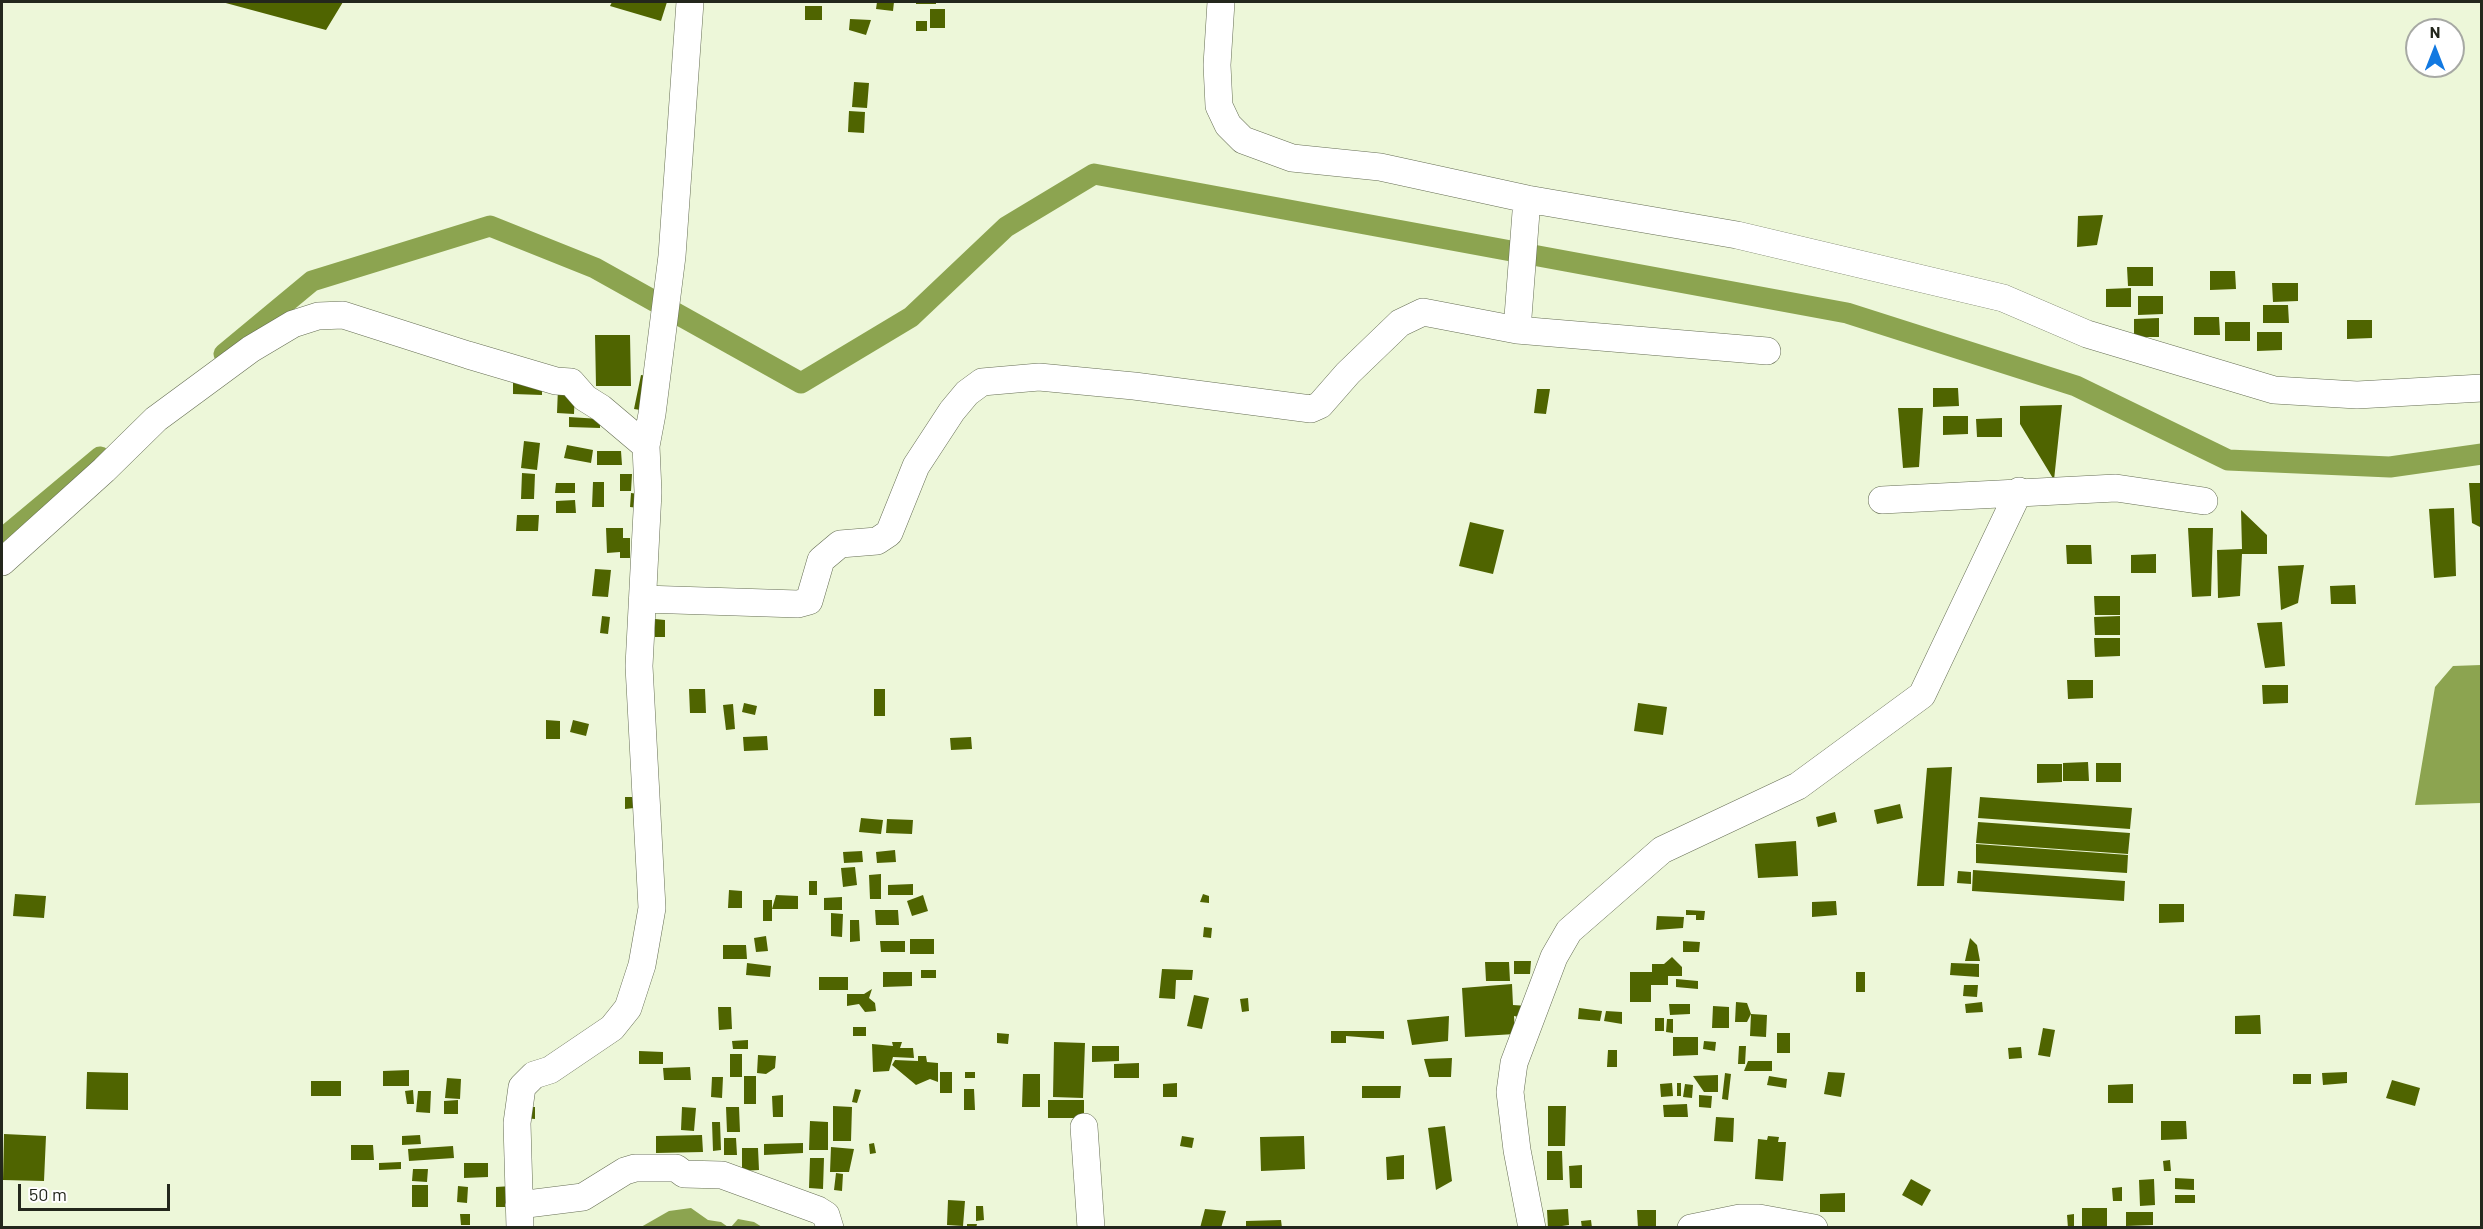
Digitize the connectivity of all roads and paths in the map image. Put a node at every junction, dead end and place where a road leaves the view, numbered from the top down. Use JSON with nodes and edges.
{"nodes":[{"id":1,"x":690,"y":2,"type":"edge"},
{"id":2,"x":1221,"y":2,"type":"edge"},
{"id":3,"x":1527,"y":199,"type":"junction"},
{"id":4,"x":1517,"y":330,"type":"junction"},
{"id":5,"x":1767,"y":351,"type":"dead end"},
{"id":6,"x":2481,"y":388,"type":"edge"},
{"id":7,"x":646,"y":446,"type":"junction"},
{"id":8,"x":2019,"y":491,"type":"junction"},
{"id":9,"x":1882,"y":500,"type":"dead end"},
{"id":10,"x":2204,"y":501,"type":"dead end"},
{"id":11,"x":2,"y":562,"type":"edge"},
{"id":12,"x":643,"y":600,"type":"junction"},
{"id":13,"x":1084,"y":1127,"type":"dead end"},
{"id":14,"x":519,"y":1216,"type":"edge"},
{"id":15,"x":830,"y":1227,"type":"edge"},
{"id":16,"x":1091,"y":1227,"type":"edge"},
{"id":17,"x":1532,"y":1227,"type":"edge"},
{"id":18,"x":1691,"y":1227,"type":"edge"},
{"id":19,"x":1814,"y":1227,"type":"edge"}],
"edges":[{"from":1,"to":7,"type":"street"},
{"from":2,"to":3,"type":"street"},
{"from":3,"to":4,"type":"street"},
{"from":3,"to":6,"type":"street"},
{"from":4,"to":5,"type":"street"},
{"from":4,"to":12,"type":"street"},
{"from":7,"to":11,"type":"street"},
{"from":7,"to":12,"type":"street"},
{"from":8,"to":9,"type":"street"},
{"from":8,"to":10,"type":"street"},
{"from":8,"to":17,"type":"street"},
{"from":12,"to":14,"type":"street"},
{"from":13,"to":16,"type":"street"},
{"from":14,"to":15,"type":"street"},
{"from":18,"to":19,"type":"street"}]}
